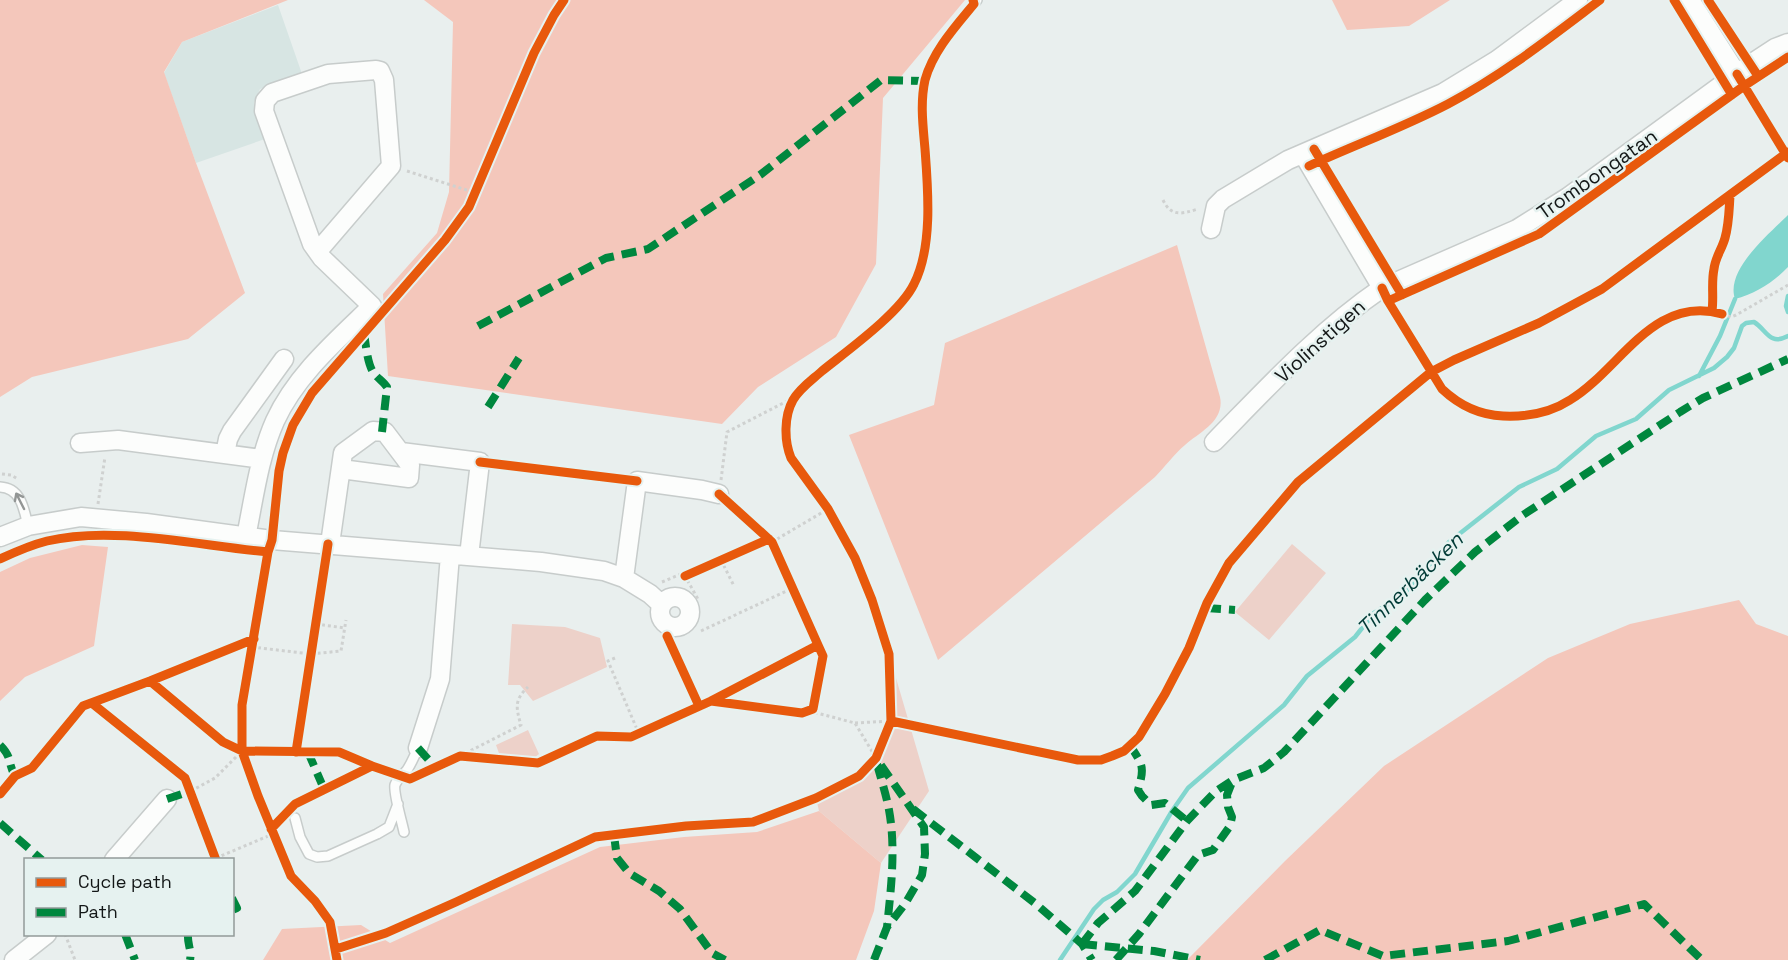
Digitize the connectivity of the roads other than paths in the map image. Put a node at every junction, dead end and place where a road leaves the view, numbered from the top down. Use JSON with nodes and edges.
{"nodes":[{"id":1,"x":1578,"y":0,"type":"edge"},
{"id":2,"x":1690,"y":0,"type":"edge"},
{"id":3,"x":1788,"y":43,"type":"edge"},
{"id":4,"x":1737,"y":74,"type":"junction"},
{"id":5,"x":1303,"y":154,"type":"junction"},
{"id":6,"x":1213,"y":220,"type":"road end"},
{"id":7,"x":318,"y":252,"type":"junction"},
{"id":8,"x":1382,"y":288,"type":"junction"},
{"id":9,"x":284,"y":360,"type":"dead end"},
{"id":10,"x":1214,"y":442,"type":"dead end"},
{"id":11,"x":80,"y":443,"type":"dead end"},
{"id":12,"x":401,"y":452,"type":"junction"},
{"id":13,"x":225,"y":454,"type":"junction"},
{"id":14,"x":262,"y":459,"type":"junction"},
{"id":15,"x":341,"y":469,"type":"junction"},
{"id":16,"x":0,"y":487,"type":"edge"},
{"id":17,"x":719,"y":494,"type":"road end"},
{"id":18,"x":28,"y":526,"type":"junction"},
{"id":19,"x":0,"y":537,"type":"edge"},
{"id":20,"x":246,"y":537,"type":"junction"},
{"id":21,"x":330,"y":544,"type":"junction"},
{"id":22,"x":450,"y":555,"type":"junction"},
{"id":23,"x":469,"y":556,"type":"junction"},
{"id":24,"x":624,"y":578,"type":"junction"},
{"id":25,"x":656,"y":600,"type":"road end"},
{"id":26,"x":418,"y":748,"type":"joint"},
{"id":27,"x":167,"y":799,"type":"dead end"},
{"id":28,"x":398,"y":804,"type":"junction"},
{"id":29,"x":295,"y":818,"type":"dead end"},
{"id":30,"x":404,"y":832,"type":"dead end"},
{"id":31,"x":116,"y":858,"type":"edge"},
{"id":32,"x":44,"y":936,"type":"edge"},
{"id":33,"x":14,"y":960,"type":"edge"}],
"edges":[{"from":1,"to":5,"type":"street"},
{"from":2,"to":4,"type":"street"},
{"from":3,"to":4,"type":"street","name":"Trombongatan"},
{"from":4,"to":8,"type":"street","name":"Trombongatan"},
{"from":5,"to":6,"type":"street"},
{"from":5,"to":8,"type":"street","name":"Violinstigen"},
{"from":7,"to":7,"type":"street"},
{"from":7,"to":14,"type":"street"},
{"from":8,"to":10,"type":"street","name":"Violinstigen"},
{"from":9,"to":13,"type":"street"},
{"from":11,"to":13,"type":"street"},
{"from":12,"to":15,"type":"street"},
{"from":12,"to":15,"type":"street"},
{"from":12,"to":23,"type":"street"},
{"from":13,"to":14,"type":"street"},
{"from":14,"to":20,"type":"street"},
{"from":15,"to":21,"type":"street"},
{"from":18,"to":16,"type":"lane","one_way":true},
{"from":17,"to":24,"type":"street"},
{"from":18,"to":19,"type":"street"},
{"from":18,"to":20,"type":"street"},
{"from":20,"to":21,"type":"street"},
{"from":21,"to":22,"type":"street"},
{"from":22,"to":23,"type":"street"},
{"from":22,"to":26,"type":"street"},
{"from":23,"to":24,"type":"street"},
{"from":24,"to":25,"type":"street"},
{"from":26,"to":28,"type":"lane"},
{"from":27,"to":31,"type":"street"},
{"from":28,"to":29,"type":"lane"},
{"from":28,"to":30,"type":"lane"},
{"from":32,"to":33,"type":"street"}]}
